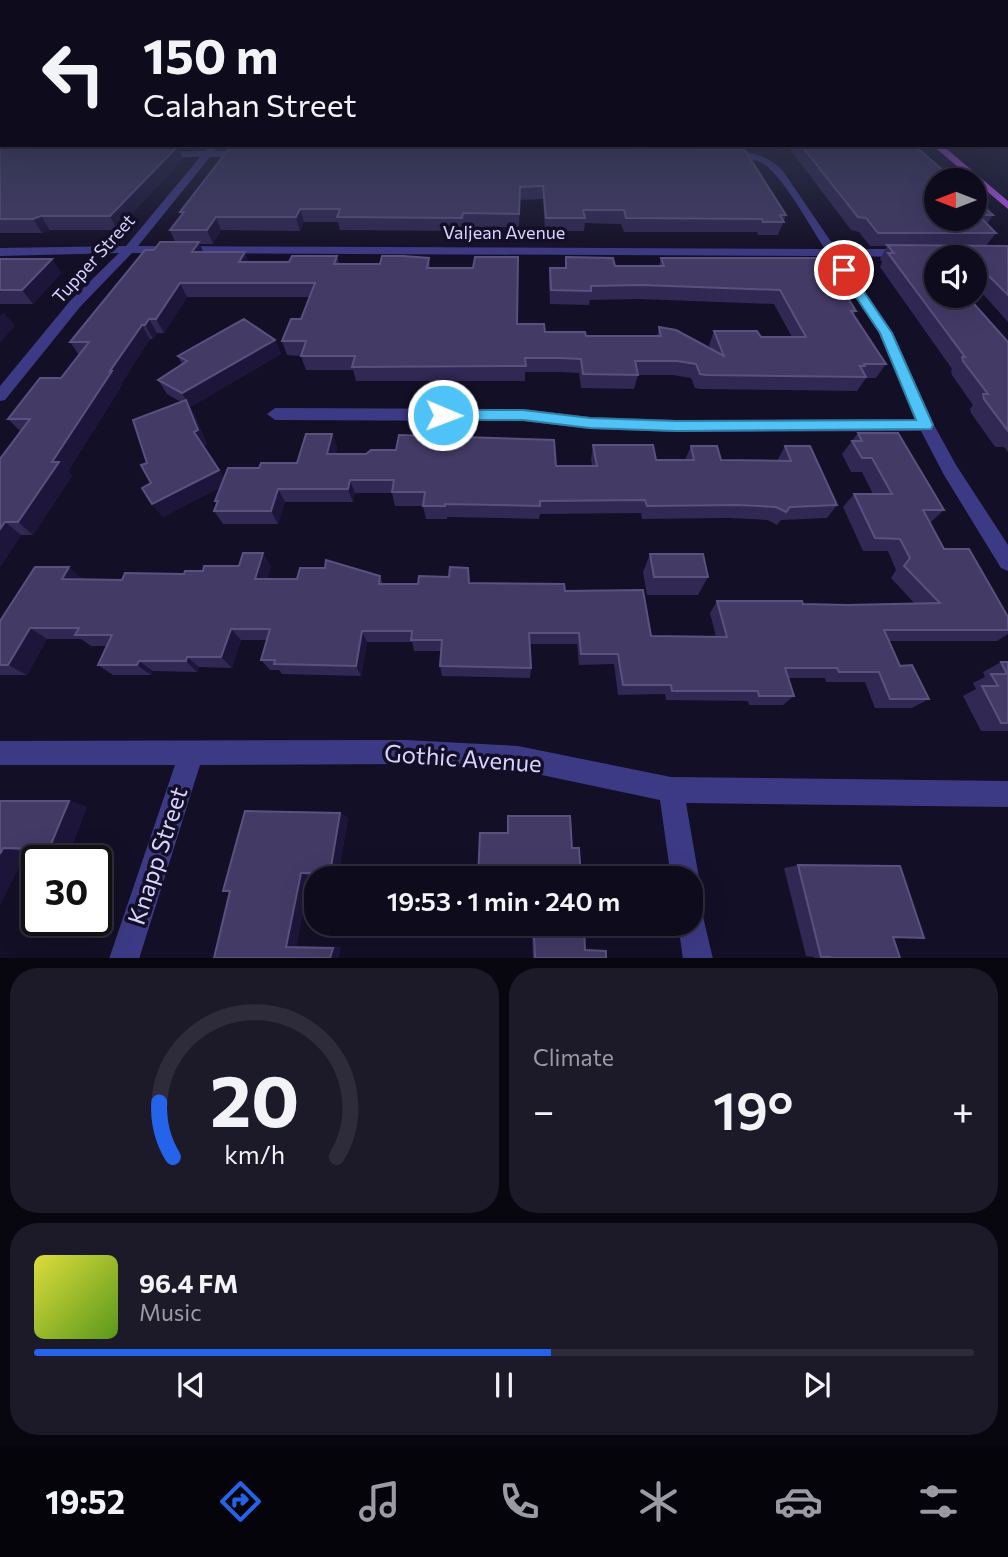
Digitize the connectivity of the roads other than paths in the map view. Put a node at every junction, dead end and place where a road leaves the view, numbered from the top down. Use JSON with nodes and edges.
{"nodes":[{"id":1,"x":197,"y":167,"type":"edge"},
{"id":2,"x":773,"y":167,"type":"edge"},
{"id":3,"x":962,"y":167,"type":"edge"},
{"id":4,"x":1008,"y":206,"type":"edge"},
{"id":5,"x":130,"y":249,"type":"junction"},
{"id":6,"x":0,"y":252,"type":"edge"},
{"id":7,"x":832,"y":252,"type":"junction"},
{"id":8,"x":921,"y":253,"type":"edge"},
{"id":9,"x":0,"y":396,"type":"edge"},
{"id":10,"x":275,"y":414,"type":"dead end"},
{"id":11,"x":926,"y":425,"type":"junction"},
{"id":12,"x":1008,"y":562,"type":"edge"},
{"id":13,"x":0,"y":753,"type":"edge"},
{"id":14,"x":191,"y":753,"type":"junction"},
{"id":15,"x":671,"y":790,"type":"junction"},
{"id":16,"x":1008,"y":794,"type":"edge"},
{"id":17,"x":683,"y":866,"type":"edge"},
{"id":18,"x":694,"y":936,"type":"edge"},
{"id":19,"x":124,"y":958,"type":"edge"},
{"id":20,"x":698,"y":958,"type":"edge"}],
"edges":[{"from":1,"to":5,"type":"street","name":"Tupper Street"},
{"from":2,"to":7,"type":"street"},
{"from":3,"to":4,"type":"main road"},
{"from":5,"to":6,"type":"street","name":"Valjean Avenue"},
{"from":5,"to":7,"type":"street","name":"Valjean Avenue"},
{"from":5,"to":9,"type":"street","name":"Tupper Street"},
{"from":7,"to":8,"type":"street","name":"Valjean Avenue"},
{"from":7,"to":11,"type":"street"},
{"from":10,"to":11,"type":"street"},
{"from":11,"to":12,"type":"street"},
{"from":13,"to":14,"type":"street","name":"Gothic Avenue"},
{"from":14,"to":15,"type":"street","name":"Gothic Avenue"},
{"from":14,"to":19,"type":"street","name":"Knapp Street"},
{"from":15,"to":16,"type":"street","name":"Gothic Avenue"},
{"from":15,"to":17,"type":"street"},
{"from":18,"to":20,"type":"street"}]}
